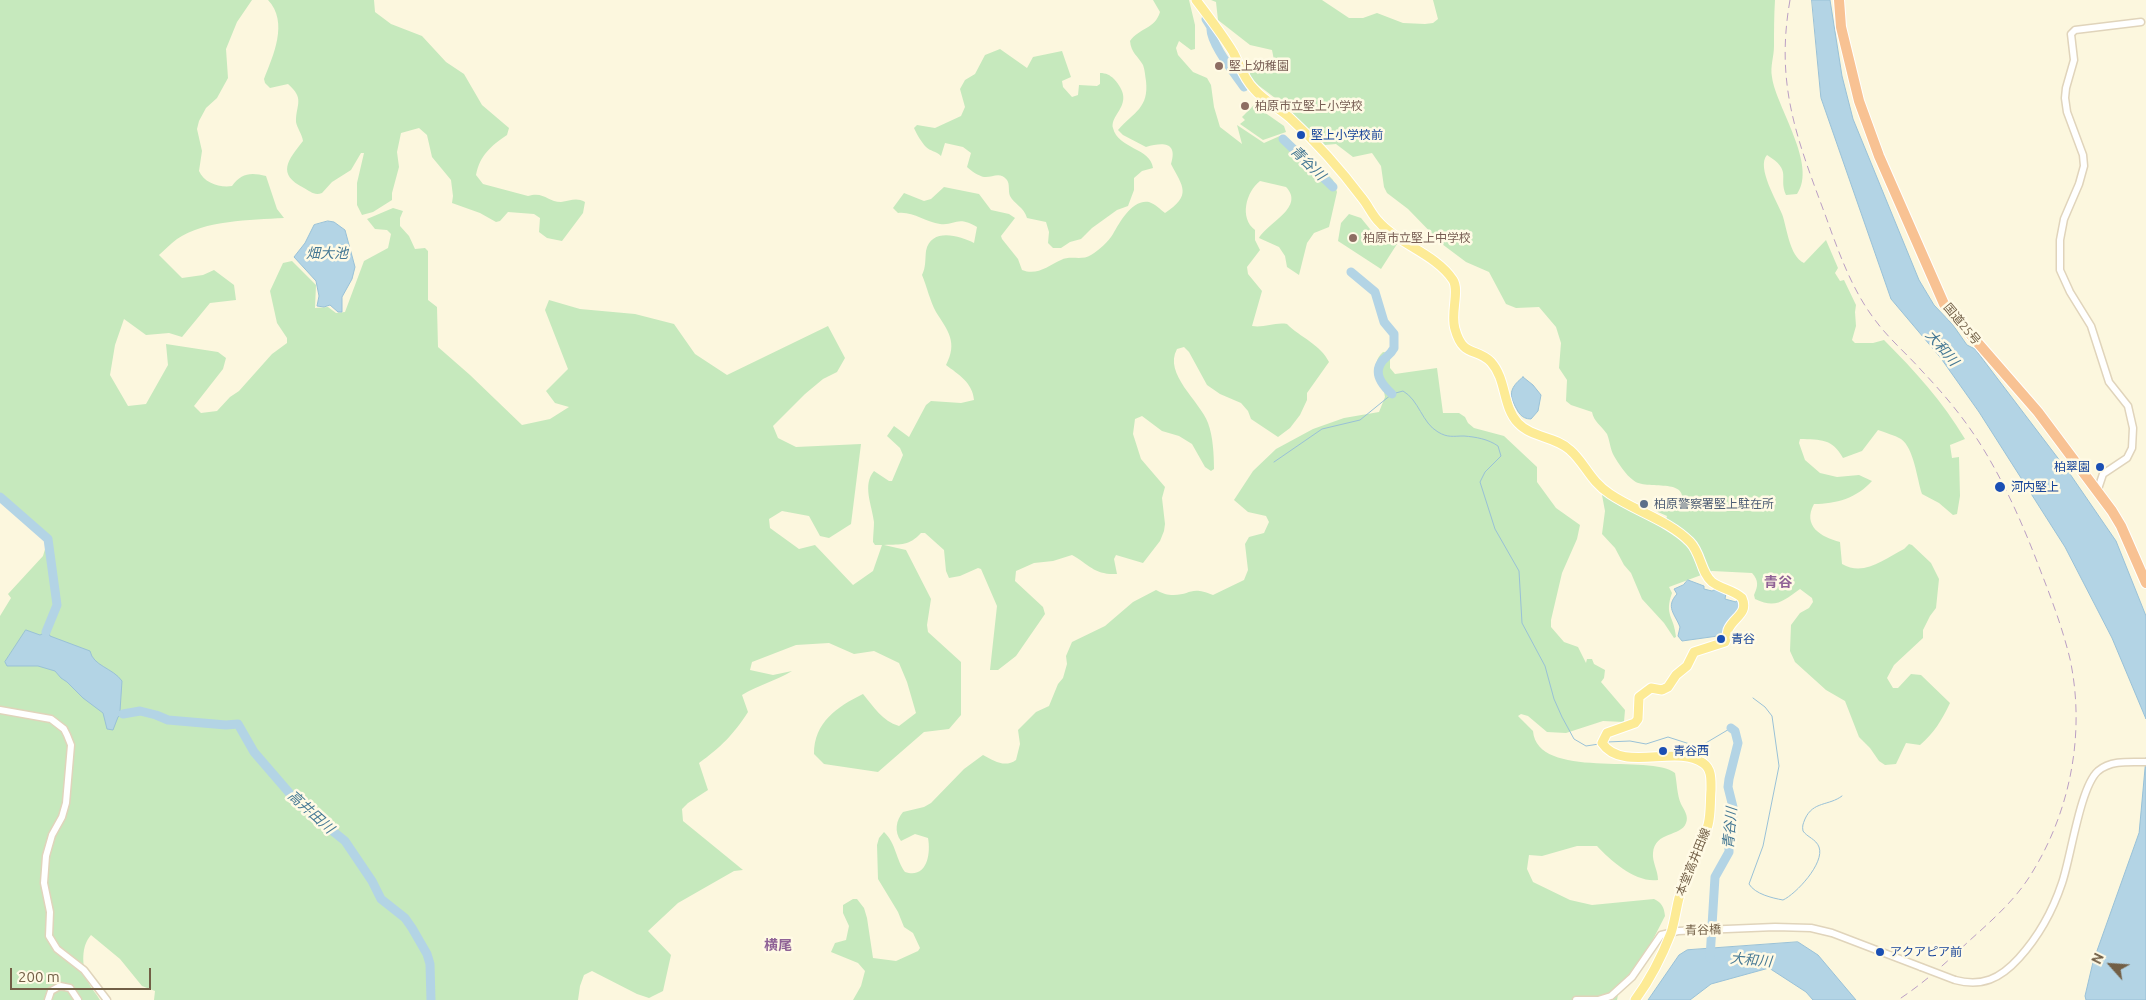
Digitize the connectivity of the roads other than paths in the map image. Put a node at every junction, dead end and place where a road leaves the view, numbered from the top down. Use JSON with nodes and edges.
{"nodes":[{"id":1,"x":1196,"y":0,"type":"edge"},
{"id":2,"x":1839,"y":0,"type":"edge"},
{"id":3,"x":2141,"y":22,"type":"dead end"},
{"id":4,"x":2097,"y":492,"type":"junction"},
{"id":5,"x":2146,"y":583,"type":"edge"},
{"id":6,"x":0,"y":710,"type":"edge"},
{"id":7,"x":2146,"y":762,"type":"edge"},
{"id":8,"x":1674,"y":931,"type":"junction"},
{"id":9,"x":48,"y":1000,"type":"edge"},
{"id":10,"x":78,"y":1000,"type":"edge"},
{"id":11,"x":106,"y":1000,"type":"edge"},
{"id":12,"x":1576,"y":1000,"type":"edge"},
{"id":13,"x":1635,"y":1000,"type":"edge"}],
"edges":[{"from":1,"to":8,"type":"main road","name":"本堂高井田線"},
{"from":2,"to":4,"type":"highway","name":"国道25号"},
{"from":3,"to":4,"type":"street"},
{"from":4,"to":5,"type":"highway","name":"国道25号"},
{"from":6,"to":11,"type":"street"},
{"from":7,"to":8,"type":"street","name":"青谷橋","bridge":true},
{"from":8,"to":12,"type":"street"},
{"from":8,"to":13,"type":"main road","name":"本堂高井田線"},
{"from":9,"to":10,"type":"street"}]}
